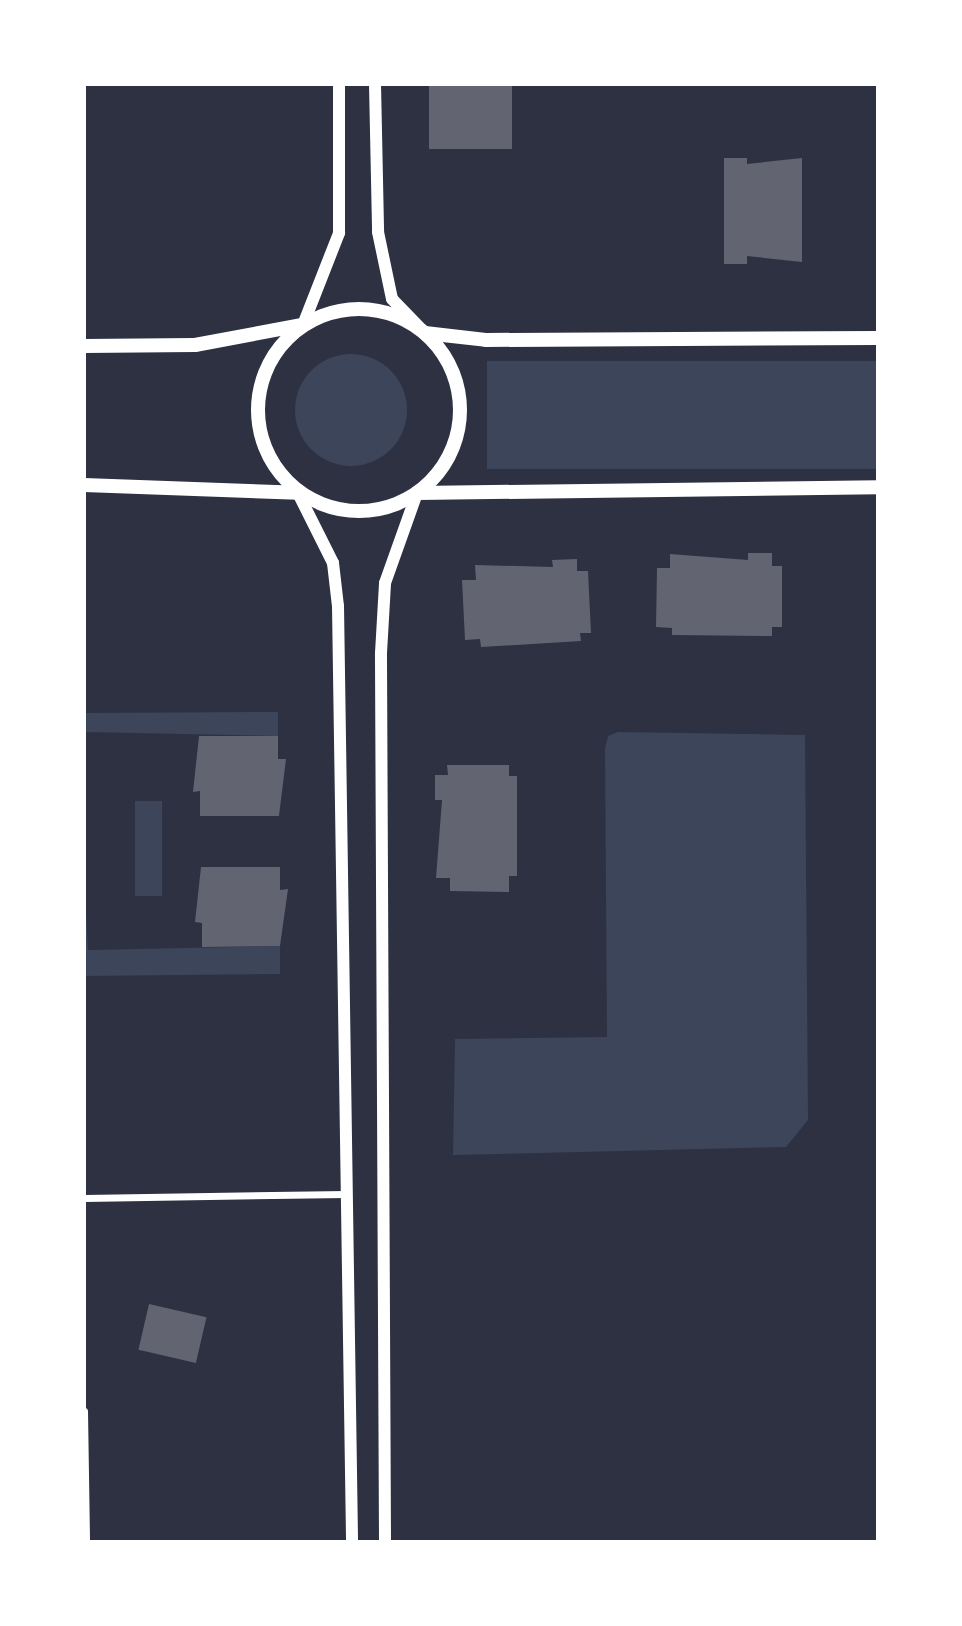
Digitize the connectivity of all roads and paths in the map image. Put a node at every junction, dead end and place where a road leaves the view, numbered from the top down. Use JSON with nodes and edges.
{"nodes":[{"id":1,"x":338,"y":84,"type":"edge"},
{"id":2,"x":375,"y":84,"type":"edge"},
{"id":3,"x":303,"y":325,"type":"junction"},
{"id":4,"x":425,"y":333,"type":"junction"},
{"id":5,"x":878,"y":338,"type":"edge"},
{"id":6,"x":84,"y":346,"type":"edge"},
{"id":7,"x":84,"y":485,"type":"edge"},
{"id":8,"x":878,"y":487,"type":"edge"},
{"id":9,"x":298,"y":493,"type":"junction"},
{"id":10,"x":417,"y":494,"type":"junction"},
{"id":11,"x":346,"y":1194,"type":"junction"},
{"id":12,"x":84,"y":1198,"type":"edge"},
{"id":13,"x":84,"y":1412,"type":"edge"},
{"id":14,"x":86,"y":1542,"type":"edge"},
{"id":15,"x":352,"y":1542,"type":"edge"},
{"id":16,"x":385,"y":1542,"type":"edge"}],
"edges":[{"from":1,"to":3,"type":"street"},
{"from":2,"to":4,"type":"street"},
{"from":3,"to":4,"type":"main road"},
{"from":3,"to":6,"type":"main road"},
{"from":3,"to":9,"type":"main road"},
{"from":4,"to":5,"type":"main road"},
{"from":4,"to":10,"type":"main road"},
{"from":7,"to":9,"type":"main road"},
{"from":8,"to":10,"type":"main road"},
{"from":9,"to":10,"type":"main road"},
{"from":9,"to":11,"type":"street"},
{"from":10,"to":16,"type":"street"},
{"from":11,"to":12,"type":"street"},
{"from":11,"to":15,"type":"street"},
{"from":13,"to":14,"type":"street"}]}
